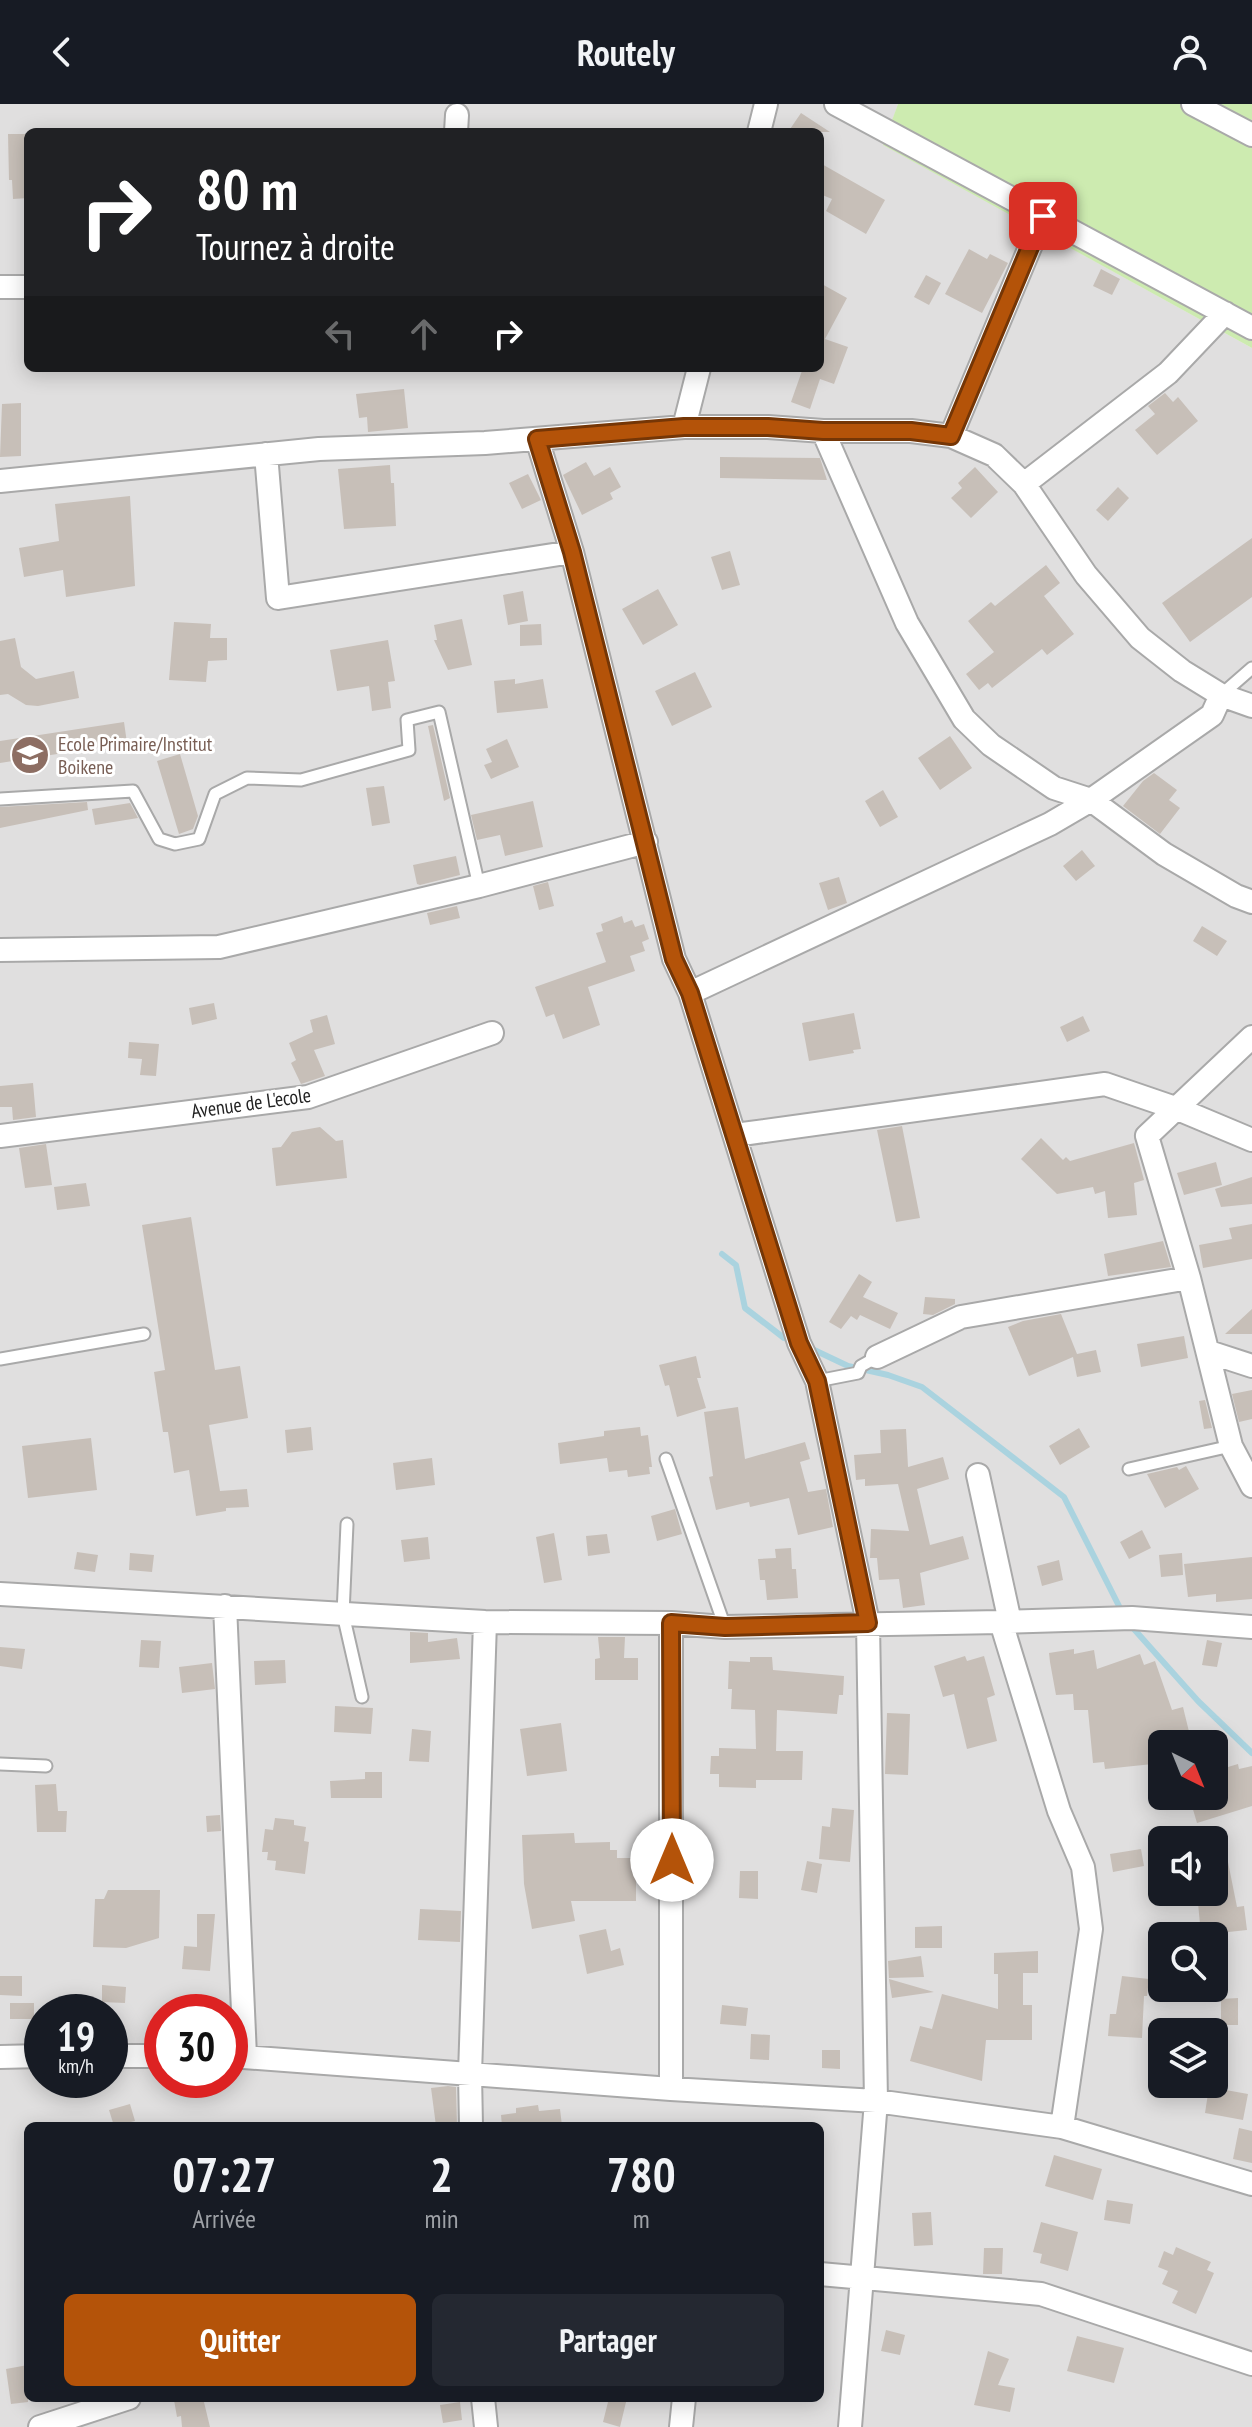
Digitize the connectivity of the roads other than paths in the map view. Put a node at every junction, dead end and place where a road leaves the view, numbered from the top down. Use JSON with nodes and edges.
{"nodes":[{"id":1,"x":766,"y":104,"type":"edge"},
{"id":2,"x":836,"y":104,"type":"edge"},
{"id":3,"x":1193,"y":104,"type":"edge"},
{"id":4,"x":760,"y":128,"type":"edge"},
{"id":5,"x":1252,"y":135,"type":"edge"},
{"id":6,"x":1043,"y":216,"type":"junction"},
{"id":7,"x":0,"y":287,"type":"edge"},
{"id":8,"x":24,"y":287,"type":"edge"},
{"id":9,"x":1225,"y":313,"type":"junction"},
{"id":10,"x":1252,"y":328,"type":"edge"},
{"id":11,"x":698,"y":372,"type":"edge"},
{"id":12,"x":684,"y":427,"type":"junction"},
{"id":13,"x":823,"y":431,"type":"junction"},
{"id":14,"x":951,"y":436,"type":"junction"},
{"id":15,"x":537,"y":439,"type":"junction"},
{"id":16,"x":266,"y":454,"type":"junction"},
{"id":17,"x":0,"y":481,"type":"edge"},
{"id":18,"x":1024,"y":484,"type":"junction"},
{"id":19,"x":572,"y":552,"type":"junction"},
{"id":20,"x":1252,"y":668,"type":"edge"},
{"id":21,"x":1221,"y":695,"type":"junction"},
{"id":22,"x":1252,"y":706,"type":"edge"},
{"id":23,"x":0,"y":799,"type":"edge"},
{"id":24,"x":1091,"y":800,"type":"junction"},
{"id":25,"x":646,"y":842,"type":"junction"},
{"id":26,"x":479,"y":886,"type":"junction"},
{"id":27,"x":1252,"y":902,"type":"edge"},
{"id":28,"x":0,"y":950,"type":"edge"},
{"id":29,"x":690,"y":993,"type":"junction"},
{"id":30,"x":492,"y":1033,"type":"dead end"},
{"id":31,"x":1252,"y":1037,"type":"edge"},
{"id":32,"x":1178,"y":1109,"type":"junction"},
{"id":33,"x":735,"y":1135,"type":"junction"},
{"id":34,"x":0,"y":1136,"type":"edge"},
{"id":35,"x":1252,"y":1140,"type":"edge"},
{"id":36,"x":1189,"y":1278,"type":"junction"},
{"id":37,"x":144,"y":1334,"type":"dead end"},
{"id":38,"x":1209,"y":1352,"type":"junction"},
{"id":39,"x":0,"y":1359,"type":"edge"},
{"id":40,"x":865,"y":1365,"type":"joint"},
{"id":41,"x":1252,"y":1366,"type":"edge"},
{"id":42,"x":817,"y":1381,"type":"junction"},
{"id":43,"x":1231,"y":1446,"type":"junction"},
{"id":44,"x":666,"y":1459,"type":"dead end"},
{"id":45,"x":1129,"y":1469,"type":"dead end"},
{"id":46,"x":978,"y":1475,"type":"dead end"},
{"id":47,"x":1252,"y":1486,"type":"edge"},
{"id":48,"x":347,"y":1524,"type":"dead end"},
{"id":49,"x":0,"y":1594,"type":"edge"},
{"id":50,"x":225,"y":1606,"type":"junction"},
{"id":51,"x":343,"y":1614,"type":"junction"},
{"id":52,"x":485,"y":1622,"type":"junction"},
{"id":53,"x":1006,"y":1622,"type":"junction"},
{"id":54,"x":671,"y":1623,"type":"junction"},
{"id":55,"x":868,"y":1623,"type":"junction"},
{"id":56,"x":725,"y":1627,"type":"junction"},
{"id":57,"x":1252,"y":1627,"type":"edge"},
{"id":58,"x":362,"y":1697,"type":"dead end"},
{"id":59,"x":0,"y":1764,"type":"edge"},
{"id":60,"x":46,"y":1766,"type":"dead end"},
{"id":61,"x":236,"y":1994,"type":"edge"},
{"id":62,"x":24,"y":2056,"type":"edge"},
{"id":63,"x":0,"y":2057,"type":"edge"},
{"id":64,"x":248,"y":2057,"type":"edge"},
{"id":65,"x":470,"y":2074,"type":"junction"},
{"id":66,"x":671,"y":2089,"type":"junction"},
{"id":67,"x":876,"y":2101,"type":"junction"},
{"id":68,"x":471,"y":2122,"type":"edge"},
{"id":69,"x":1062,"y":2127,"type":"junction"},
{"id":70,"x":1252,"y":2184,"type":"edge"},
{"id":71,"x":824,"y":2274,"type":"edge"},
{"id":72,"x":863,"y":2278,"type":"junction"},
{"id":73,"x":1252,"y":2364,"type":"edge"},
{"id":74,"x":117,"y":2402,"type":"edge"},
{"id":75,"x":483,"y":2402,"type":"edge"},
{"id":76,"x":684,"y":2402,"type":"edge"},
{"id":77,"x":40,"y":2427,"type":"edge"},
{"id":78,"x":486,"y":2427,"type":"edge"},
{"id":79,"x":681,"y":2427,"type":"edge"},
{"id":80,"x":850,"y":2427,"type":"edge"}],
"edges":[{"from":1,"to":4,"type":"street"},
{"from":2,"to":6,"type":"street"},
{"from":3,"to":5,"type":"street"},
{"from":6,"to":9,"type":"street"},
{"from":6,"to":14,"type":"street"},
{"from":7,"to":8,"type":"street"},
{"from":9,"to":10,"type":"street"},
{"from":9,"to":18,"type":"street"},
{"from":11,"to":12,"type":"street"},
{"from":12,"to":13,"type":"street"},
{"from":12,"to":15,"type":"street"},
{"from":13,"to":14,"type":"street"},
{"from":13,"to":24,"type":"street"},
{"from":14,"to":18,"type":"street"},
{"from":15,"to":16,"type":"street"},
{"from":15,"to":19,"type":"street"},
{"from":16,"to":17,"type":"street"},
{"from":16,"to":19,"type":"street"},
{"from":18,"to":21,"type":"street"},
{"from":19,"to":25,"type":"street"},
{"from":20,"to":21,"type":"lane"},
{"from":21,"to":22,"type":"street"},
{"from":21,"to":24,"type":"street"},
{"from":23,"to":26,"type":"lane"},
{"from":24,"to":27,"type":"street"},
{"from":24,"to":29,"type":"street"},
{"from":25,"to":26,"type":"street"},
{"from":25,"to":29,"type":"street"},
{"from":26,"to":28,"type":"street"},
{"from":29,"to":33,"type":"street"},
{"from":30,"to":34,"type":"street","name":"Avenue de L'ecole"},
{"from":31,"to":32,"type":"street"},
{"from":32,"to":33,"type":"street"},
{"from":32,"to":35,"type":"street"},
{"from":32,"to":36,"type":"street"},
{"from":33,"to":42,"type":"street"},
{"from":36,"to":38,"type":"street"},
{"from":36,"to":40,"type":"street"},
{"from":37,"to":39,"type":"lane"},
{"from":38,"to":41,"type":"street"},
{"from":38,"to":43,"type":"street"},
{"from":40,"to":42,"type":"lane"},
{"from":42,"to":55,"type":"street"},
{"from":43,"to":45,"type":"lane"},
{"from":43,"to":47,"type":"street"},
{"from":44,"to":56,"type":"lane"},
{"from":46,"to":53,"type":"street"},
{"from":48,"to":51,"type":"lane"},
{"from":49,"to":50,"type":"street"},
{"from":50,"to":51,"type":"street"},
{"from":50,"to":61,"type":"street"},
{"from":51,"to":52,"type":"street"},
{"from":51,"to":58,"type":"lane"},
{"from":52,"to":54,"type":"street"},
{"from":52,"to":65,"type":"street"},
{"from":53,"to":55,"type":"street"},
{"from":53,"to":57,"type":"street"},
{"from":53,"to":69,"type":"street"},
{"from":54,"to":56,"type":"street"},
{"from":54,"to":66,"type":"street"},
{"from":55,"to":56,"type":"street"},
{"from":55,"to":67,"type":"street"},
{"from":59,"to":60,"type":"lane"},
{"from":62,"to":63,"type":"street"},
{"from":64,"to":65,"type":"street"},
{"from":65,"to":66,"type":"street"},
{"from":65,"to":68,"type":"street"},
{"from":66,"to":67,"type":"street"},
{"from":67,"to":69,"type":"street"},
{"from":67,"to":72,"type":"street"},
{"from":69,"to":70,"type":"street"},
{"from":71,"to":72,"type":"street"},
{"from":72,"to":73,"type":"street"},
{"from":72,"to":80,"type":"street"},
{"from":74,"to":77,"type":"street"},
{"from":75,"to":78,"type":"street"},
{"from":76,"to":79,"type":"street"}]}
